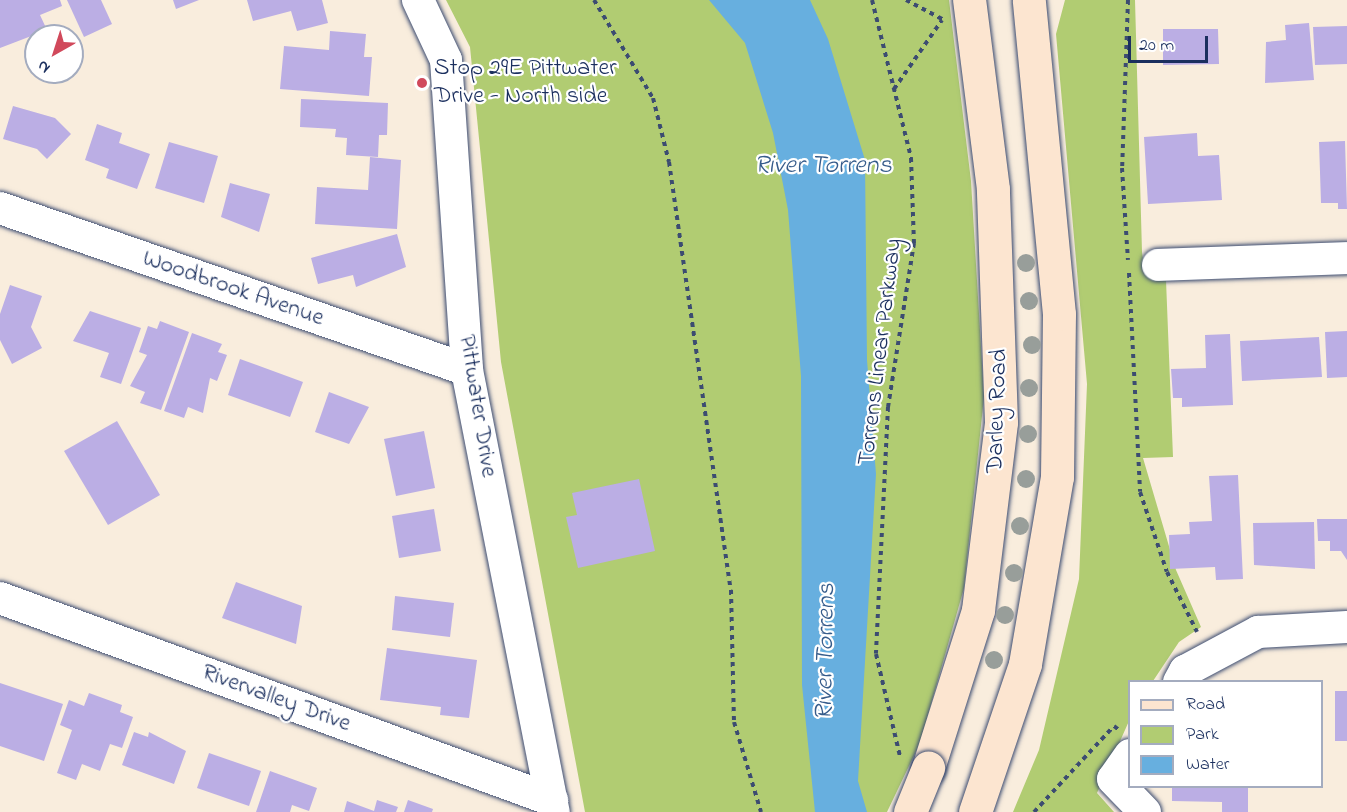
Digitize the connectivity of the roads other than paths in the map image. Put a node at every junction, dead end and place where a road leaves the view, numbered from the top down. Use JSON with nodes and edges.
{"nodes":[{"id":1,"x":418,"y":0,"type":"edge"},
{"id":2,"x":969,"y":0,"type":"edge"},
{"id":3,"x":1029,"y":0,"type":"edge"},
{"id":4,"x":0,"y":208,"type":"edge"},
{"id":5,"x":1347,"y":258,"type":"edge"},
{"id":6,"x":1158,"y":265,"type":"dead end"},
{"id":7,"x":467,"y":370,"type":"junction"},
{"id":8,"x":0,"y":598,"type":"edge"},
{"id":9,"x":1347,"y":627,"type":"edge"},
{"id":10,"x":1192,"y":670,"type":"edge"},
{"id":11,"x":1128,"y":758,"type":"edge"},
{"id":12,"x":553,"y":806,"type":"edge"},
{"id":13,"x":910,"y":812,"type":"edge"},
{"id":14,"x":975,"y":812,"type":"edge"},
{"id":15,"x":1145,"y":812,"type":"edge"}],
"edges":[{"from":1,"to":7,"type":"street","name":"Pittwater Drive"},
{"from":2,"to":13,"type":"main road","name":"Darley Road","bridge":true},
{"from":3,"to":14,"type":"main road"},
{"from":4,"to":7,"type":"street","name":"Woodbrook Avenue"},
{"from":5,"to":6,"type":"street"},
{"from":7,"to":12,"type":"street","name":"Pittwater Drive"},
{"from":8,"to":12,"type":"street","name":"Rivervalley Drive"},
{"from":9,"to":10,"type":"street"},
{"from":11,"to":15,"type":"street"}]}
